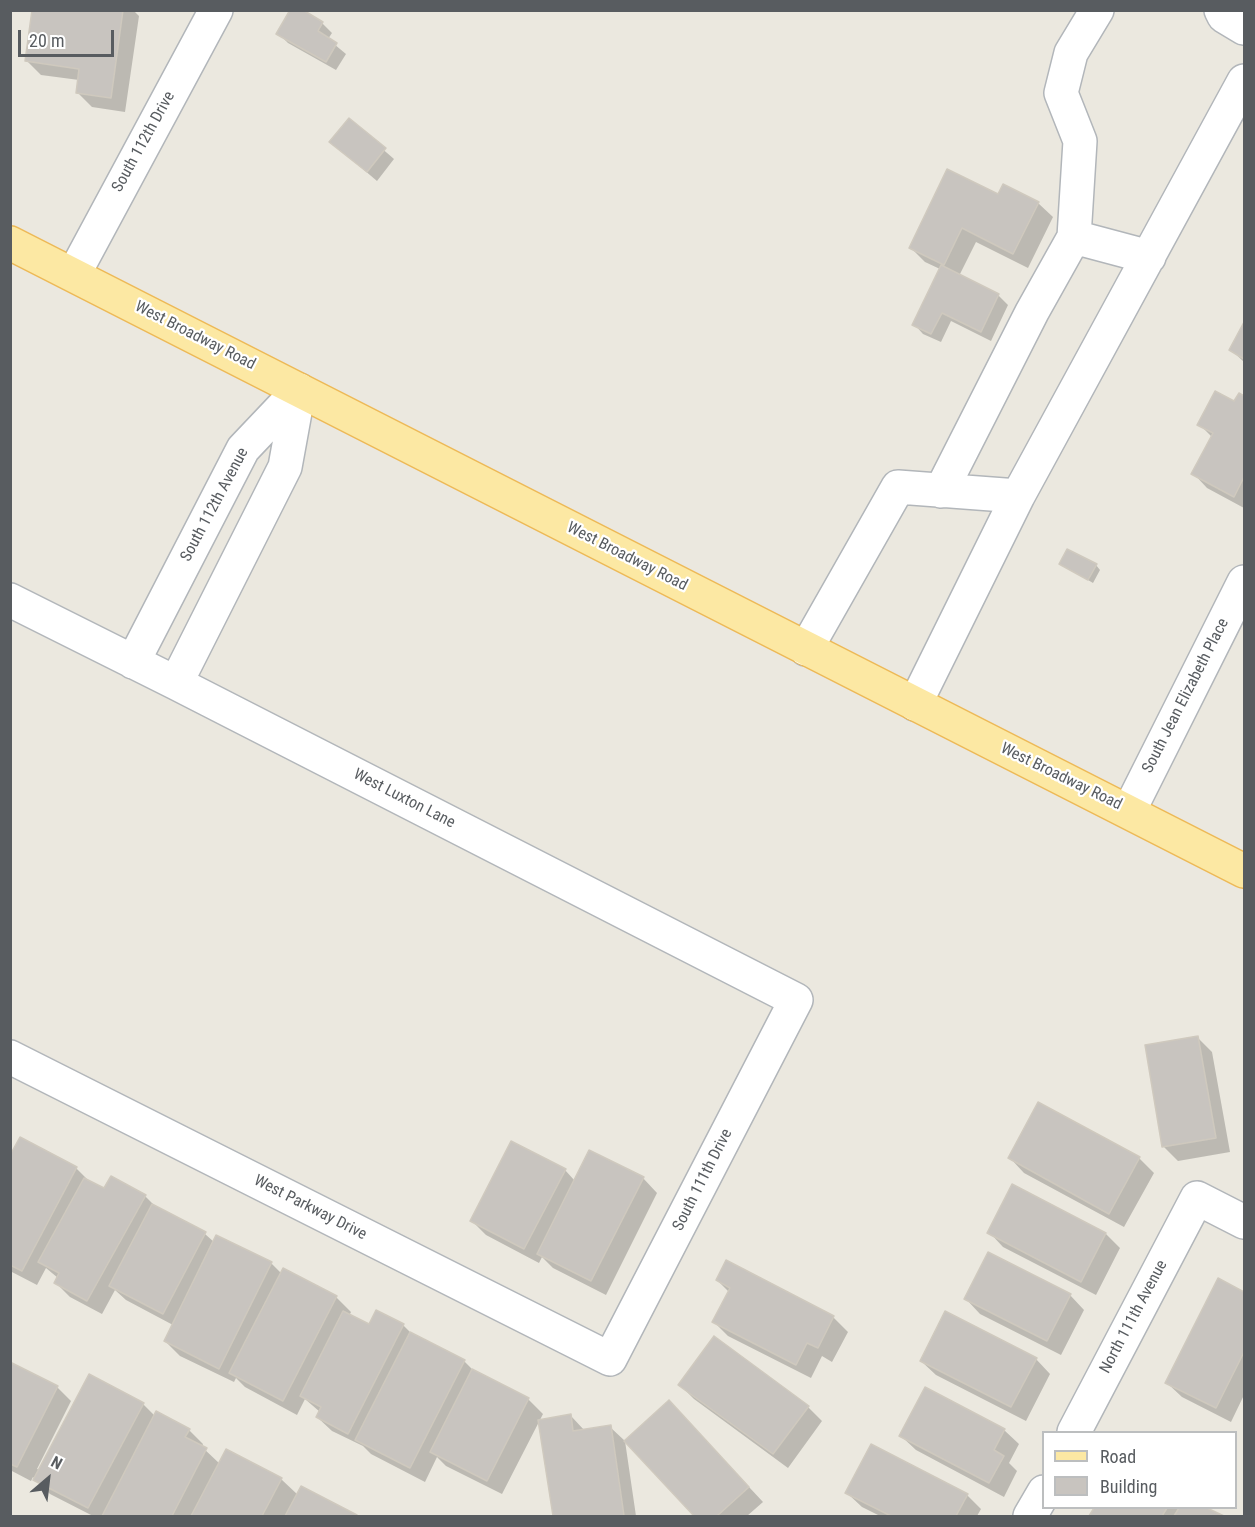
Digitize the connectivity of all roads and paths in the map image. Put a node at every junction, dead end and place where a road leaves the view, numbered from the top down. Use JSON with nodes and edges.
{"nodes":[{"id":1,"x":216,"y":10,"type":"edge"},
{"id":2,"x":1097,"y":10,"type":"edge"},
{"id":3,"x":1221,"y":10,"type":"edge"},
{"id":4,"x":1245,"y":28,"type":"edge"},
{"id":5,"x":1245,"y":81,"type":"edge"},
{"id":6,"x":1074,"y":237,"type":"junction"},
{"id":7,"x":10,"y":243,"type":"edge"},
{"id":8,"x":1149,"y":257,"type":"junction"},
{"id":9,"x":74,"y":274,"type":"junction"},
{"id":10,"x":300,"y":390,"type":"junction"},
{"id":11,"x":941,"y":491,"type":"junction"},
{"id":12,"x":1018,"y":496,"type":"junction"},
{"id":13,"x":1245,"y":582,"type":"edge"},
{"id":14,"x":10,"y":600,"type":"edge"},
{"id":15,"x":806,"y":649,"type":"junction"},
{"id":16,"x":133,"y":662,"type":"junction"},
{"id":17,"x":177,"y":683,"type":"junction"},
{"id":18,"x":915,"y":704,"type":"junction"},
{"id":19,"x":1129,"y":811,"type":"junction"},
{"id":20,"x":1245,"y":871,"type":"edge"},
{"id":21,"x":795,"y":1001,"type":"joint"},
{"id":22,"x":10,"y":1057,"type":"edge"},
{"id":23,"x":1245,"y":1222,"type":"edge"},
{"id":24,"x":610,"y":1359,"type":"joint"},
{"id":25,"x":1075,"y":1431,"type":"edge"},
{"id":26,"x":1042,"y":1495,"type":"edge"},
{"id":27,"x":1030,"y":1516,"type":"edge"}],
"edges":[{"from":1,"to":9,"type":"street","name":"South 112th Drive"},
{"from":2,"to":6,"type":"street"},
{"from":3,"to":4,"type":"street"},
{"from":5,"to":8,"type":"street"},
{"from":6,"to":8,"type":"street"},
{"from":6,"to":11,"type":"street"},
{"from":7,"to":9,"type":"main road","name":"West Broadway Road"},
{"from":8,"to":12,"type":"street"},
{"from":9,"to":10,"type":"main road","name":"West Broadway Road"},
{"from":10,"to":15,"type":"main road","name":"West Broadway Road"},
{"from":10,"to":16,"type":"street","name":"South 112th Avenue"},
{"from":10,"to":17,"type":"street"},
{"from":11,"to":12,"type":"street"},
{"from":11,"to":15,"type":"street"},
{"from":12,"to":18,"type":"street"},
{"from":13,"to":19,"type":"street","name":"South Jean Elizabeth Place"},
{"from":14,"to":16,"type":"street","name":"West Luxton Lane"},
{"from":15,"to":18,"type":"main road","name":"West Broadway Road"},
{"from":16,"to":17,"type":"street","name":"West Luxton Lane"},
{"from":17,"to":21,"type":"street","name":"West Luxton Lane"},
{"from":18,"to":19,"type":"main road","name":"West Broadway Road"},
{"from":19,"to":20,"type":"main road","name":"West Broadway Road"},
{"from":21,"to":24,"type":"street","name":"South 111th Drive"},
{"from":22,"to":24,"type":"street","name":"West Parkway Drive"},
{"from":23,"to":25,"type":"street","name":"North 111th Avenue"},
{"from":26,"to":27,"type":"street"}]}
